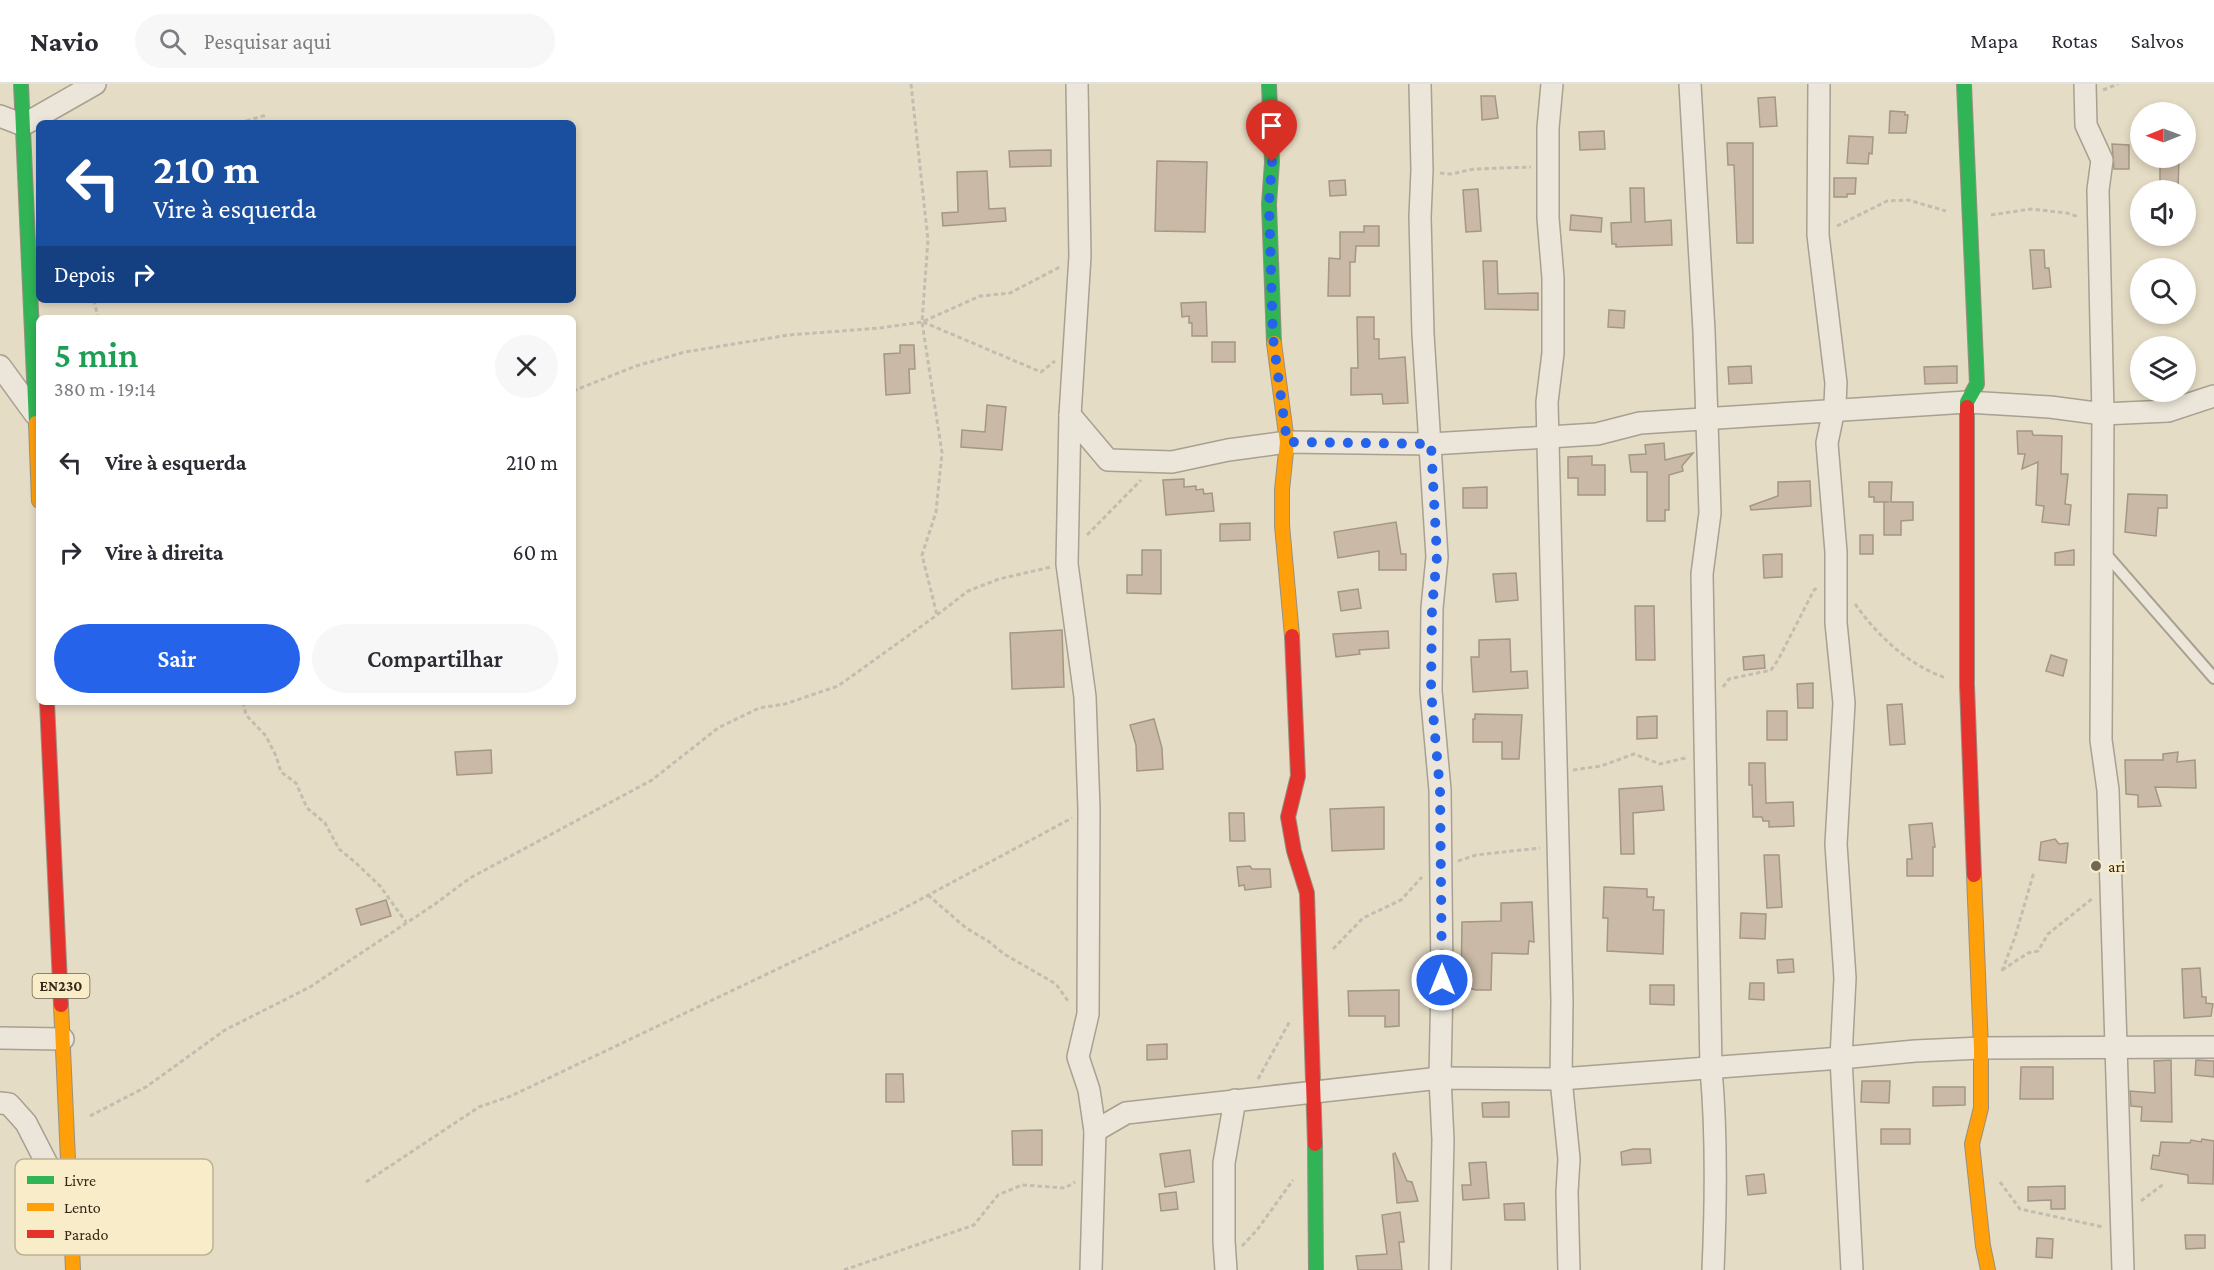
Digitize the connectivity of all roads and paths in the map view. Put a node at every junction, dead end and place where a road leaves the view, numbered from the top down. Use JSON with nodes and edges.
{"nodes":[{"id":1,"x":21,"y":84,"type":"edge"},
{"id":2,"x":95,"y":84,"type":"edge"},
{"id":3,"x":911,"y":84,"type":"edge"},
{"id":4,"x":1077,"y":84,"type":"edge"},
{"id":5,"x":1269,"y":84,"type":"edge"},
{"id":6,"x":1420,"y":84,"type":"edge"},
{"id":7,"x":1552,"y":84,"type":"edge"},
{"id":8,"x":1690,"y":84,"type":"edge"},
{"id":9,"x":1819,"y":84,"type":"edge"},
{"id":10,"x":1964,"y":84,"type":"edge"},
{"id":11,"x":2085,"y":84,"type":"edge"},
{"id":12,"x":266,"y":115,"type":"dead end"},
{"id":13,"x":0,"y":116,"type":"edge"},
{"id":14,"x":249,"y":120,"type":"edge"},
{"id":15,"x":23,"y":125,"type":"junction"},
{"id":16,"x":1548,"y":166,"type":"junction"},
{"id":17,"x":1422,"y":170,"type":"junction"},
{"id":18,"x":1080,"y":256,"type":"junction"},
{"id":19,"x":922,"y":322,"type":"junction"},
{"id":20,"x":1075,"y":344,"type":"junction"},
{"id":21,"x":0,"y":366,"type":"edge"},
{"id":22,"x":576,"y":390,"type":"edge"},
{"id":23,"x":2214,"y":396,"type":"edge"},
{"id":24,"x":1967,"y":402,"type":"junction"},
{"id":25,"x":1833,"y":410,"type":"junction"},
{"id":26,"x":2103,"y":414,"type":"junction"},
{"id":27,"x":36,"y":415,"type":"joint"},
{"id":28,"x":1071,"y":415,"type":"junction"},
{"id":29,"x":1707,"y":419,"type":"junction"},
{"id":30,"x":1548,"y":436,"type":"junction"},
{"id":31,"x":1287,"y":442,"type":"junction"},
{"id":32,"x":1431,"y":444,"type":"junction"},
{"id":33,"x":1144,"y":477,"type":"dead end"},
{"id":34,"x":1084,"y":539,"type":"dead end"},
{"id":35,"x":2102,"y":550,"type":"junction"},
{"id":36,"x":1066,"y":564,"type":"junction"},
{"id":37,"x":1855,"y":603,"type":"dead end"},
{"id":38,"x":937,"y":615,"type":"junction"},
{"id":39,"x":2214,"y":678,"type":"edge"},
{"id":40,"x":1967,"y":685,"type":"junction"},
{"id":41,"x":47,"y":705,"type":"edge"},
{"id":42,"x":244,"y":705,"type":"edge"},
{"id":43,"x":1089,"y":809,"type":"junction"},
{"id":44,"x":1558,"y":848,"type":"junction"},
{"id":45,"x":1440,"y":868,"type":"junction"},
{"id":46,"x":2034,"y":872,"type":"dead end"},
{"id":47,"x":2111,"y":888,"type":"junction"},
{"id":48,"x":928,"y":895,"type":"junction"},
{"id":49,"x":406,"y":922,"type":"junction"},
{"id":50,"x":1330,"y":953,"type":"dead end"},
{"id":51,"x":2002,"y":970,"type":"junction"},
{"id":52,"x":1978,"y":982,"type":"junction"},
{"id":53,"x":1294,"y":1013,"type":"dead end"},
{"id":54,"x":1086,"y":1024,"type":"junction"},
{"id":55,"x":0,"y":1038,"type":"edge"},
{"id":56,"x":63,"y":1039,"type":"junction"},
{"id":57,"x":2214,"y":1047,"type":"edge"},
{"id":58,"x":1981,"y":1048,"type":"junction"},
{"id":59,"x":2116,"y":1048,"type":"junction"},
{"id":60,"x":1841,"y":1058,"type":"junction"},
{"id":61,"x":1711,"y":1069,"type":"junction"},
{"id":62,"x":1440,"y":1078,"type":"junction"},
{"id":63,"x":1561,"y":1079,"type":"junction"},
{"id":64,"x":1315,"y":1093,"type":"junction"},
{"id":65,"x":1235,"y":1100,"type":"junction"},
{"id":66,"x":0,"y":1103,"type":"edge"},
{"id":67,"x":67,"y":1128,"type":"junction"},
{"id":68,"x":1095,"y":1131,"type":"junction"},
{"id":69,"x":45,"y":1159,"type":"edge"},
{"id":70,"x":68,"y":1159,"type":"edge"},
{"id":71,"x":1094,"y":1169,"type":"junction"},
{"id":72,"x":1294,"y":1178,"type":"dead end"},
{"id":73,"x":1999,"y":1181,"type":"dead end"},
{"id":74,"x":366,"y":1182,"type":"dead end"},
{"id":75,"x":2165,"y":1183,"type":"dead end"},
{"id":76,"x":2121,"y":1216,"type":"junction"},
{"id":77,"x":72,"y":1255,"type":"edge"},
{"id":78,"x":1226,"y":1267,"type":"edge"},
{"id":79,"x":73,"y":1270,"type":"edge"},
{"id":80,"x":844,"y":1270,"type":"edge"},
{"id":81,"x":1091,"y":1270,"type":"edge"},
{"id":82,"x":1316,"y":1270,"type":"edge"},
{"id":83,"x":1440,"y":1270,"type":"edge"},
{"id":84,"x":1569,"y":1270,"type":"edge"},
{"id":85,"x":1713,"y":1270,"type":"edge"},
{"id":86,"x":1852,"y":1270,"type":"edge"},
{"id":87,"x":1988,"y":1270,"type":"edge"},
{"id":88,"x":2123,"y":1270,"type":"edge"}],
"edges":[{"from":1,"to":15,"type":"street"},
{"from":2,"to":15,"type":"street"},
{"from":3,"to":19,"type":"path"},
{"from":4,"to":18,"type":"street"},
{"from":5,"to":31,"type":"street"},
{"from":6,"to":17,"type":"street"},
{"from":7,"to":16,"type":"street"},
{"from":8,"to":29,"type":"street"},
{"from":9,"to":25,"type":"street"},
{"from":10,"to":24,"type":"street"},
{"from":11,"to":26,"type":"street"},
{"from":12,"to":14,"type":"path"},
{"from":13,"to":15,"type":"street"},
{"from":15,"to":27,"type":"street"},
{"from":16,"to":17,"type":"path"},
{"from":16,"to":30,"type":"street"},
{"from":17,"to":32,"type":"street"},
{"from":18,"to":19,"type":"path"},
{"from":18,"to":20,"type":"street"},
{"from":19,"to":20,"type":"path"},
{"from":19,"to":22,"type":"path"},
{"from":19,"to":38,"type":"path"},
{"from":20,"to":28,"type":"street"},
{"from":21,"to":27,"type":"street"},
{"from":23,"to":26,"type":"street"},
{"from":24,"to":25,"type":"street"},
{"from":24,"to":26,"type":"street"},
{"from":24,"to":40,"type":"street"},
{"from":25,"to":29,"type":"street"},
{"from":25,"to":60,"type":"street"},
{"from":26,"to":35,"type":"street"},
{"from":28,"to":31,"type":"street"},
{"from":28,"to":36,"type":"street"},
{"from":29,"to":30,"type":"street"},
{"from":29,"to":61,"type":"street"},
{"from":30,"to":32,"type":"street"},
{"from":30,"to":44,"type":"street"},
{"from":31,"to":32,"type":"street"},
{"from":31,"to":64,"type":"street"},
{"from":32,"to":45,"type":"street"},
{"from":33,"to":34,"type":"path"},
{"from":35,"to":39,"type":"lane"},
{"from":35,"to":47,"type":"street"},
{"from":36,"to":38,"type":"path"},
{"from":36,"to":43,"type":"street"},
{"from":37,"to":40,"type":"path"},
{"from":38,"to":49,"type":"path"},
{"from":40,"to":52,"type":"street"},
{"from":41,"to":56,"type":"street","number":"EN230"},
{"from":42,"to":49,"type":"path"},
{"from":43,"to":48,"type":"path"},
{"from":43,"to":54,"type":"street"},
{"from":44,"to":45,"type":"path"},
{"from":44,"to":63,"type":"street"},
{"from":45,"to":50,"type":"path"},
{"from":45,"to":62,"type":"street"},
{"from":46,"to":51,"type":"path"},
{"from":47,"to":51,"type":"path"},
{"from":47,"to":59,"type":"street"},
{"from":48,"to":54,"type":"path"},
{"from":48,"to":74,"type":"path"},
{"from":49,"to":67,"type":"path"},
{"from":51,"to":52,"type":"path"},
{"from":52,"to":58,"type":"street"},
{"from":53,"to":65,"type":"path"},
{"from":54,"to":68,"type":"street"},
{"from":55,"to":56,"type":"street"},
{"from":56,"to":67,"type":"street","number":"EN230"},
{"from":57,"to":59,"type":"street"},
{"from":58,"to":59,"type":"street"},
{"from":58,"to":60,"type":"street"},
{"from":58,"to":87,"type":"street"},
{"from":59,"to":76,"type":"street"},
{"from":60,"to":61,"type":"street"},
{"from":60,"to":86,"type":"street"},
{"from":61,"to":63,"type":"street"},
{"from":61,"to":85,"type":"street"},
{"from":62,"to":63,"type":"street"},
{"from":62,"to":64,"type":"street"},
{"from":62,"to":83,"type":"street"},
{"from":63,"to":84,"type":"street"},
{"from":64,"to":65,"type":"street"},
{"from":64,"to":82,"type":"street"},
{"from":65,"to":68,"type":"street"},
{"from":65,"to":78,"type":"street"},
{"from":66,"to":69,"type":"street"},
{"from":67,"to":70,"type":"street","number":"EN230"},
{"from":68,"to":71,"type":"street"},
{"from":71,"to":80,"type":"path"},
{"from":71,"to":81,"type":"street"},
{"from":72,"to":78,"type":"path"},
{"from":73,"to":76,"type":"path"},
{"from":75,"to":76,"type":"path"},
{"from":76,"to":88,"type":"street"},
{"from":77,"to":79,"type":"street","number":"EN230"}]}
